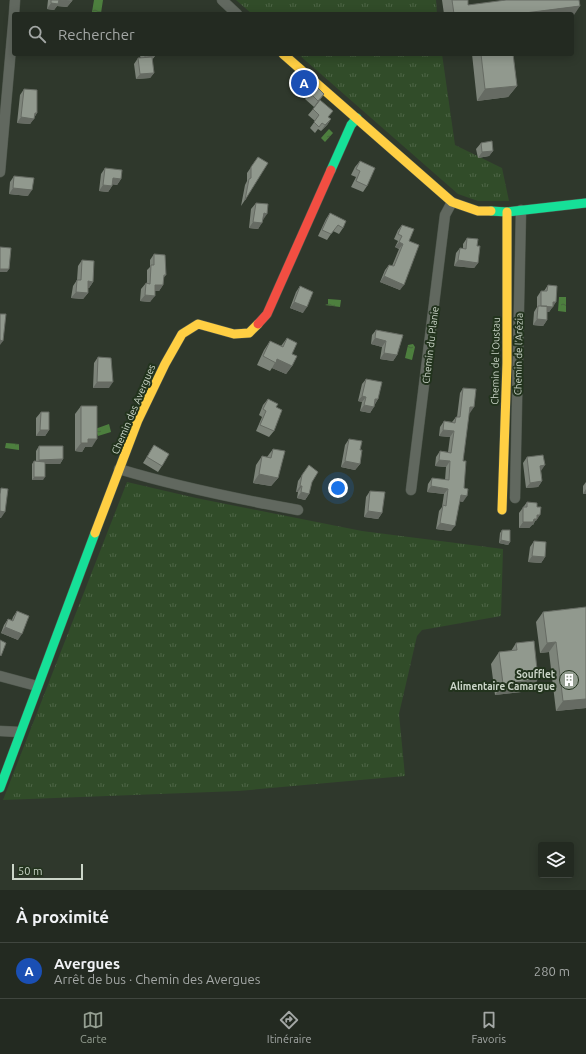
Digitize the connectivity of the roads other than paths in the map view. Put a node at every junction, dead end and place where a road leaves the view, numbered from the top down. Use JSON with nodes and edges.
{"nodes":[{"id":1,"x":15,"y":0,"type":"edge"},
{"id":2,"x":222,"y":0,"type":"edge"},
{"id":3,"x":14,"y":12,"type":"edge"},
{"id":4,"x":235,"y":12,"type":"edge"},
{"id":5,"x":12,"y":37,"type":"edge"},
{"id":6,"x":285,"y":56,"type":"edge"},
{"id":7,"x":357,"y":118,"type":"junction"},
{"id":8,"x":0,"y":172,"type":"edge"},
{"id":9,"x":452,"y":202,"type":"junction"},
{"id":10,"x":586,"y":203,"type":"edge"},
{"id":11,"x":521,"y":210,"type":"junction"},
{"id":12,"x":507,"y":212,"type":"junction"},
{"id":13,"x":119,"y":469,"type":"junction"},
{"id":14,"x":411,"y":490,"type":"dead end"},
{"id":15,"x":515,"y":498,"type":"dead end"},
{"id":16,"x":298,"y":510,"type":"dead end"},
{"id":17,"x":502,"y":510,"type":"dead end"},
{"id":18,"x":0,"y":676,"type":"edge"},
{"id":19,"x":37,"y":686,"type":"junction"},
{"id":20,"x":0,"y":732,"type":"edge"},
{"id":21,"x":20,"y":732,"type":"junction"},
{"id":22,"x":0,"y":788,"type":"edge"}],
"edges":[{"from":1,"to":3,"type":"street"},
{"from":2,"to":4,"type":"street"},
{"from":5,"to":8,"type":"street"},
{"from":6,"to":7,"type":"street"},
{"from":7,"to":9,"type":"street"},
{"from":7,"to":13,"type":"street","name":"Chemin des Avergues"},
{"from":9,"to":12,"type":"street"},
{"from":9,"to":14,"type":"street","name":"Chemin du Planie"},
{"from":10,"to":11,"type":"street"},
{"from":11,"to":12,"type":"street"},
{"from":11,"to":15,"type":"street","name":"Chemin de l'Arézia"},
{"from":12,"to":17,"type":"street","name":"Chemin de l'Oustau"},
{"from":13,"to":16,"type":"street"},
{"from":13,"to":19,"type":"street","name":"Chemin des Avergues"},
{"from":18,"to":19,"type":"street"},
{"from":19,"to":21,"type":"street","name":"Chemin des Avergues"},
{"from":20,"to":21,"type":"street"},
{"from":21,"to":22,"type":"street","name":"Chemin des Avergues"}]}
